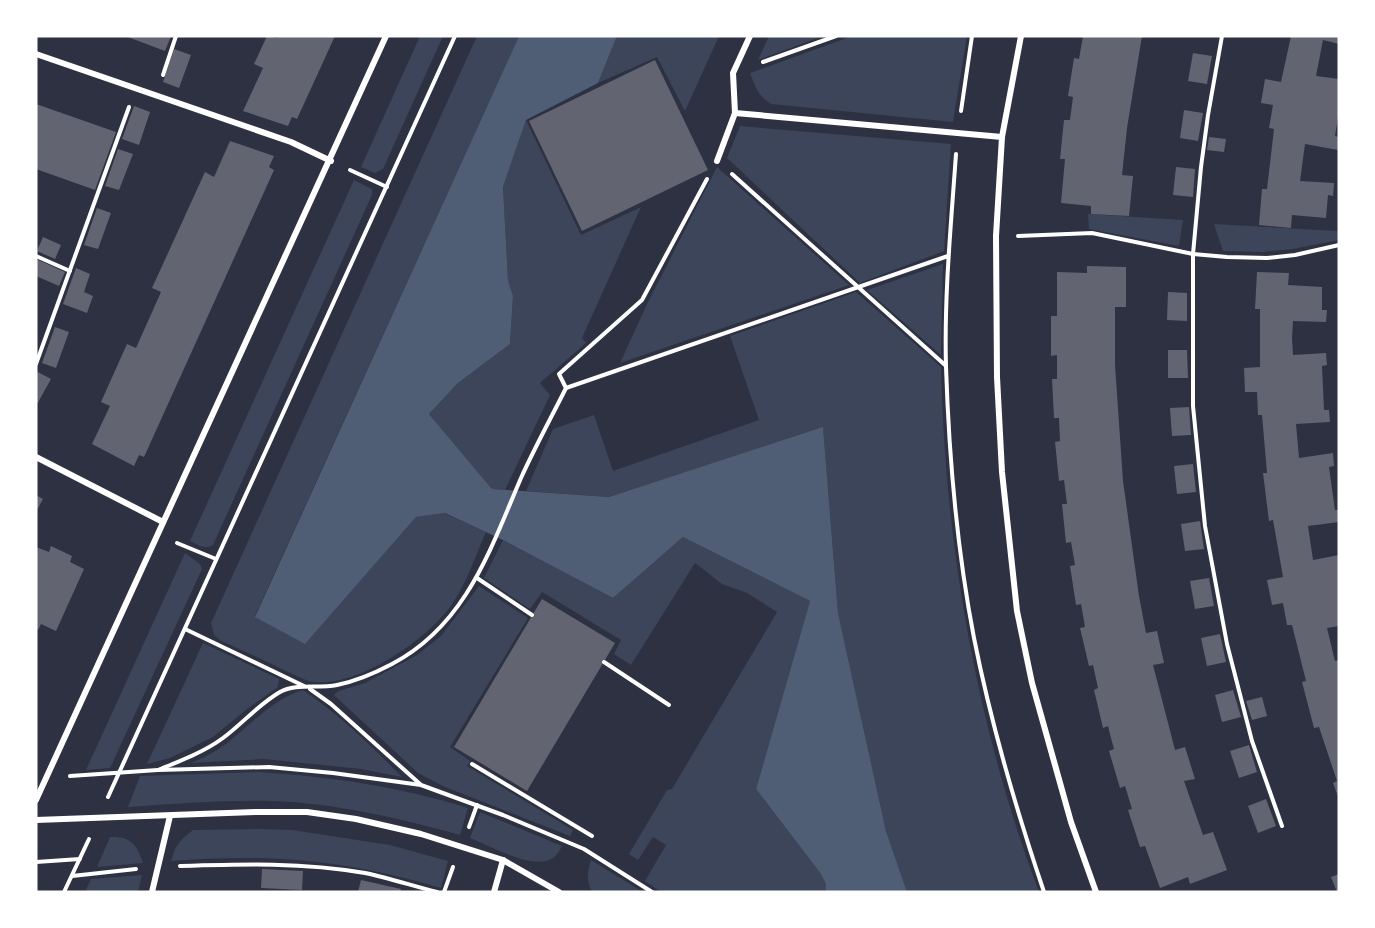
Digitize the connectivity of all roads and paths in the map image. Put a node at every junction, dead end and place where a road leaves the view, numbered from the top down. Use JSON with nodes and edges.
{"nodes":[{"id":1,"x":176,"y":36,"type":"edge"},
{"id":2,"x":386,"y":36,"type":"edge"},
{"id":3,"x":455,"y":36,"type":"edge"},
{"id":4,"x":750,"y":36,"type":"edge"},
{"id":5,"x":836,"y":36,"type":"edge"},
{"id":6,"x":972,"y":36,"type":"edge"},
{"id":7,"x":1021,"y":36,"type":"edge"},
{"id":8,"x":1222,"y":36,"type":"edge"},
{"id":9,"x":36,"y":54,"type":"edge"},
{"id":10,"x":733,"y":73,"type":"junction"},
{"id":11,"x":135,"y":89,"type":"junction"},
{"id":12,"x":156,"y":96,"type":"junction"},
{"id":13,"x":735,"y":113,"type":"junction"},
{"id":14,"x":958,"y":134,"type":"junction"},
{"id":15,"x":1002,"y":137,"type":"junction"},
{"id":16,"x":331,"y":161,"type":"junction"},
{"id":17,"x":717,"y":161,"type":"junction"},
{"id":18,"x":387,"y":187,"type":"junction"},
{"id":19,"x":996,"y":236,"type":"junction"},
{"id":20,"x":1339,"y":244,"type":"edge"},
{"id":21,"x":1193,"y":254,"type":"junction"},
{"id":22,"x":948,"y":255,"type":"junction"},
{"id":23,"x":36,"y":256,"type":"edge"},
{"id":24,"x":70,"y":271,"type":"junction"},
{"id":25,"x":858,"y":287,"type":"junction"},
{"id":26,"x":36,"y":364,"type":"edge"},
{"id":27,"x":946,"y":366,"type":"junction"},
{"id":28,"x":566,"y":388,"type":"junction"},
{"id":29,"x":36,"y":457,"type":"edge"},
{"id":30,"x":163,"y":522,"type":"junction"},
{"id":31,"x":216,"y":559,"type":"junction"},
{"id":32,"x":477,"y":578,"type":"junction"},
{"id":33,"x":532,"y":615,"type":"dead end"},
{"id":34,"x":185,"y":629,"type":"junction"},
{"id":35,"x":604,"y":662,"type":"dead end"},
{"id":36,"x":309,"y":688,"type":"junction"},
{"id":37,"x":669,"y":705,"type":"dead end"},
{"id":38,"x":472,"y":764,"type":"dead end"},
{"id":39,"x":158,"y":770,"type":"dead end"},
{"id":40,"x":421,"y":785,"type":"dead end"},
{"id":41,"x":36,"y":800,"type":"edge"},
{"id":42,"x":170,"y":816,"type":"junction"},
{"id":43,"x":98,"y":819,"type":"junction"},
{"id":44,"x":36,"y":820,"type":"edge"},
{"id":45,"x":1282,"y":826,"type":"dead end"},
{"id":46,"x":592,"y":836,"type":"dead end"},
{"id":47,"x":503,"y":860,"type":"junction"},
{"id":48,"x":36,"y":862,"type":"edge"},
{"id":49,"x":159,"y":867,"type":"junction"},
{"id":50,"x":72,"y":876,"type":"junction"},
{"id":51,"x":64,"y":892,"type":"edge"},
{"id":52,"x":152,"y":892,"type":"edge"},
{"id":53,"x":437,"y":892,"type":"edge"},
{"id":54,"x":494,"y":892,"type":"edge"},
{"id":55,"x":559,"y":892,"type":"edge"},
{"id":56,"x":1044,"y":892,"type":"edge"},
{"id":57,"x":1096,"y":892,"type":"edge"}],
"edges":[{"from":1,"to":12,"type":"path"},
{"from":2,"to":16,"type":"street"},
{"from":3,"to":18,"type":"path"},
{"from":4,"to":10,"type":"street"},
{"from":5,"to":10,"type":"path"},
{"from":6,"to":14,"type":"path"},
{"from":7,"to":15,"type":"street"},
{"from":8,"to":21,"type":"path"},
{"from":9,"to":11,"type":"street"},
{"from":10,"to":13,"type":"street"},
{"from":11,"to":12,"type":"street"},
{"from":11,"to":24,"type":"path"},
{"from":12,"to":16,"type":"street"},
{"from":13,"to":14,"type":"street"},
{"from":13,"to":17,"type":"street"},
{"from":14,"to":15,"type":"street"},
{"from":14,"to":22,"type":"path"},
{"from":15,"to":19,"type":"street"},
{"from":16,"to":18,"type":"path"},
{"from":16,"to":30,"type":"street"},
{"from":17,"to":25,"type":"path"},
{"from":17,"to":28,"type":"path"},
{"from":18,"to":31,"type":"path"},
{"from":19,"to":21,"type":"path"},
{"from":19,"to":57,"type":"street"},
{"from":20,"to":21,"type":"path"},
{"from":21,"to":45,"type":"path"},
{"from":22,"to":25,"type":"path"},
{"from":22,"to":27,"type":"path"},
{"from":23,"to":24,"type":"path"},
{"from":24,"to":26,"type":"path"},
{"from":25,"to":27,"type":"path"},
{"from":25,"to":28,"type":"path"},
{"from":27,"to":56,"type":"path"},
{"from":28,"to":32,"type":"path"},
{"from":29,"to":30,"type":"street"},
{"from":30,"to":31,"type":"path"},
{"from":30,"to":41,"type":"street"},
{"from":31,"to":34,"type":"path"},
{"from":32,"to":33,"type":"path"},
{"from":32,"to":36,"type":"path"},
{"from":34,"to":36,"type":"path"},
{"from":34,"to":43,"type":"path"},
{"from":35,"to":37,"type":"path"},
{"from":36,"to":39,"type":"path"},
{"from":36,"to":40,"type":"path"},
{"from":38,"to":46,"type":"path"},
{"from":42,"to":43,"type":"street"},
{"from":42,"to":47,"type":"street"},
{"from":42,"to":49,"type":"street"},
{"from":43,"to":44,"type":"street"},
{"from":47,"to":54,"type":"street"},
{"from":47,"to":55,"type":"street"},
{"from":48,"to":50,"type":"path"},
{"from":49,"to":50,"type":"path"},
{"from":49,"to":52,"type":"street"},
{"from":49,"to":53,"type":"path"},
{"from":50,"to":51,"type":"path"}]}
